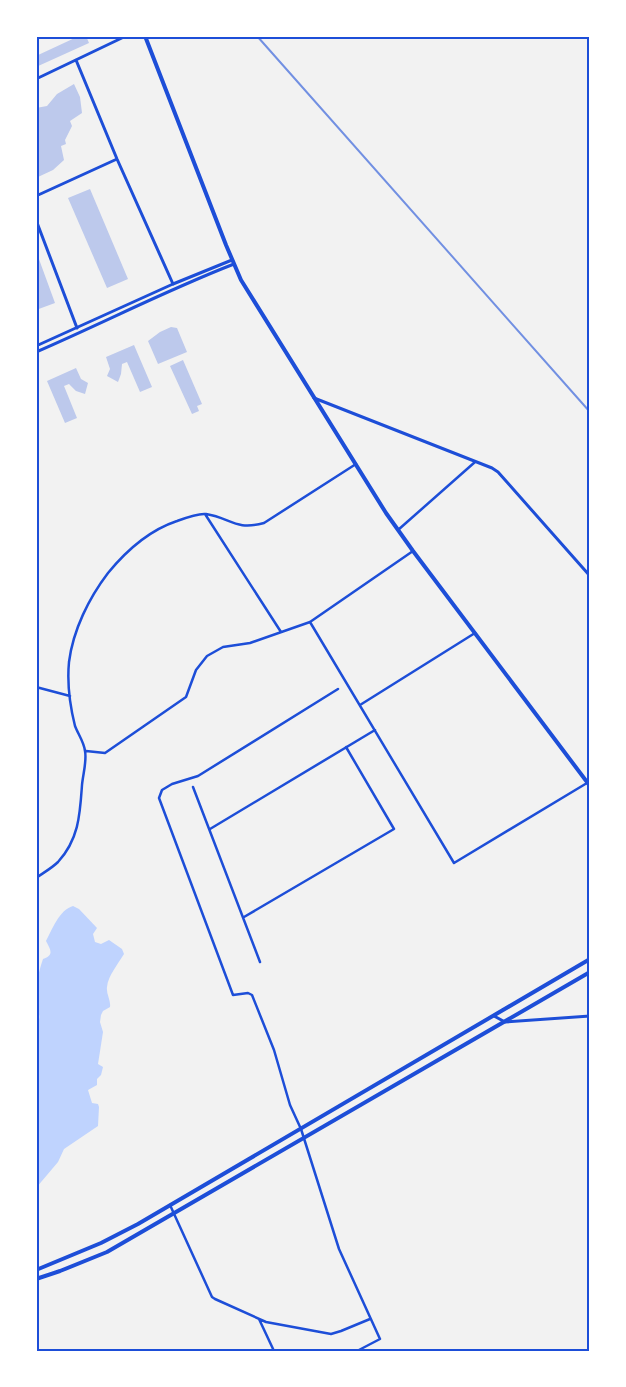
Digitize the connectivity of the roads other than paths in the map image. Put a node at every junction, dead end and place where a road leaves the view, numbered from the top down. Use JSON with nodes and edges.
{"nodes":[{"id":1,"x":126,"y":36,"type":"edge"},
{"id":2,"x":145,"y":36,"type":"edge"},
{"id":3,"x":76,"y":60,"type":"junction"},
{"id":4,"x":36,"y":78,"type":"edge"},
{"id":5,"x":117,"y":159,"type":"junction"},
{"id":6,"x":36,"y":196,"type":"edge"},
{"id":7,"x":36,"y":220,"type":"edge"},
{"id":8,"x":232,"y":260,"type":"junction"},
{"id":9,"x":234,"y":264,"type":"junction"},
{"id":10,"x":173,"y":284,"type":"junction"},
{"id":11,"x":77,"y":328,"type":"junction"},
{"id":12,"x":36,"y":346,"type":"edge"},
{"id":13,"x":36,"y":352,"type":"edge"},
{"id":14,"x":314,"y":398,"type":"junction"},
{"id":15,"x":476,"y":462,"type":"junction"},
{"id":16,"x":356,"y":464,"type":"junction"},
{"id":17,"x":205,"y":514,"type":"junction"},
{"id":18,"x":398,"y":530,"type":"junction"},
{"id":19,"x":413,"y":551,"type":"junction"},
{"id":20,"x":590,"y":576,"type":"edge"},
{"id":21,"x":310,"y":622,"type":"junction"},
{"id":22,"x":281,"y":632,"type":"junction"},
{"id":23,"x":475,"y":633,"type":"junction"},
{"id":24,"x":36,"y":688,"type":"edge"},
{"id":25,"x":338,"y":689,"type":"dead end"},
{"id":26,"x":70,"y":696,"type":"junction"},
{"id":27,"x":360,"y":705,"type":"junction"},
{"id":28,"x":375,"y":730,"type":"junction"},
{"id":29,"x":346,"y":747,"type":"junction"},
{"id":30,"x":85,"y":751,"type":"junction"},
{"id":31,"x":589,"y":785,"type":"edge"},
{"id":32,"x":193,"y":786,"type":"dead end"},
{"id":33,"x":210,"y":829,"type":"junction"},
{"id":34,"x":36,"y":878,"type":"edge"},
{"id":35,"x":244,"y":917,"type":"junction"},
{"id":36,"x":590,"y":959,"type":"edge"},
{"id":37,"x":260,"y":962,"type":"dead end"},
{"id":38,"x":590,"y":972,"type":"edge"},
{"id":39,"x":494,"y":1016,"type":"junction"},
{"id":40,"x":590,"y":1016,"type":"edge"},
{"id":41,"x":505,"y":1022,"type":"junction"},
{"id":42,"x":301,"y":1128,"type":"junction"},
{"id":43,"x":304,"y":1138,"type":"junction"},
{"id":44,"x":170,"y":1205,"type":"junction"},
{"id":45,"x":174,"y":1214,"type":"junction"},
{"id":46,"x":36,"y":1270,"type":"edge"},
{"id":47,"x":36,"y":1279,"type":"edge"},
{"id":48,"x":370,"y":1318,"type":"junction"},
{"id":49,"x":259,"y":1319,"type":"junction"},
{"id":50,"x":274,"y":1351,"type":"edge"},
{"id":51,"x":358,"y":1351,"type":"edge"}],
"edges":[{"from":1,"to":3,"type":"street"},
{"from":2,"to":8,"type":"main road"},
{"from":3,"to":4,"type":"street"},
{"from":3,"to":5,"type":"street"},
{"from":5,"to":6,"type":"street"},
{"from":5,"to":10,"type":"street"},
{"from":7,"to":11,"type":"street"},
{"from":8,"to":9,"type":"main road"},
{"from":8,"to":10,"type":"street"},
{"from":9,"to":13,"type":"street"},
{"from":9,"to":14,"type":"main road"},
{"from":10,"to":11,"type":"street"},
{"from":11,"to":12,"type":"street"},
{"from":14,"to":15,"type":"street"},
{"from":14,"to":16,"type":"main road"},
{"from":15,"to":18,"type":"street"},
{"from":15,"to":20,"type":"street"},
{"from":16,"to":17,"type":"street"},
{"from":16,"to":18,"type":"main road"},
{"from":17,"to":22,"type":"street"},
{"from":17,"to":26,"type":"street"},
{"from":18,"to":19,"type":"main road"},
{"from":19,"to":21,"type":"street"},
{"from":19,"to":23,"type":"main road"},
{"from":21,"to":22,"type":"street"},
{"from":21,"to":27,"type":"street"},
{"from":22,"to":30,"type":"street"},
{"from":23,"to":27,"type":"street"},
{"from":23,"to":31,"type":"main road"},
{"from":24,"to":26,"type":"street"},
{"from":25,"to":42,"type":"street"},
{"from":26,"to":30,"type":"street"},
{"from":27,"to":28,"type":"street"},
{"from":28,"to":29,"type":"street"},
{"from":28,"to":31,"type":"street"},
{"from":29,"to":33,"type":"street"},
{"from":29,"to":35,"type":"street"},
{"from":30,"to":34,"type":"street"},
{"from":32,"to":33,"type":"street"},
{"from":33,"to":35,"type":"street"},
{"from":35,"to":37,"type":"street"},
{"from":36,"to":39,"type":"main road"},
{"from":38,"to":41,"type":"main road"},
{"from":39,"to":41,"type":"street"},
{"from":39,"to":42,"type":"main road"},
{"from":40,"to":41,"type":"street"},
{"from":41,"to":43,"type":"main road"},
{"from":42,"to":43,"type":"street"},
{"from":42,"to":44,"type":"main road"},
{"from":43,"to":45,"type":"main road"},
{"from":43,"to":48,"type":"street"},
{"from":44,"to":45,"type":"street"},
{"from":44,"to":46,"type":"main road"},
{"from":45,"to":47,"type":"main road"},
{"from":45,"to":49,"type":"street"},
{"from":48,"to":49,"type":"street"},
{"from":48,"to":51,"type":"street"},
{"from":49,"to":50,"type":"street"}]}
